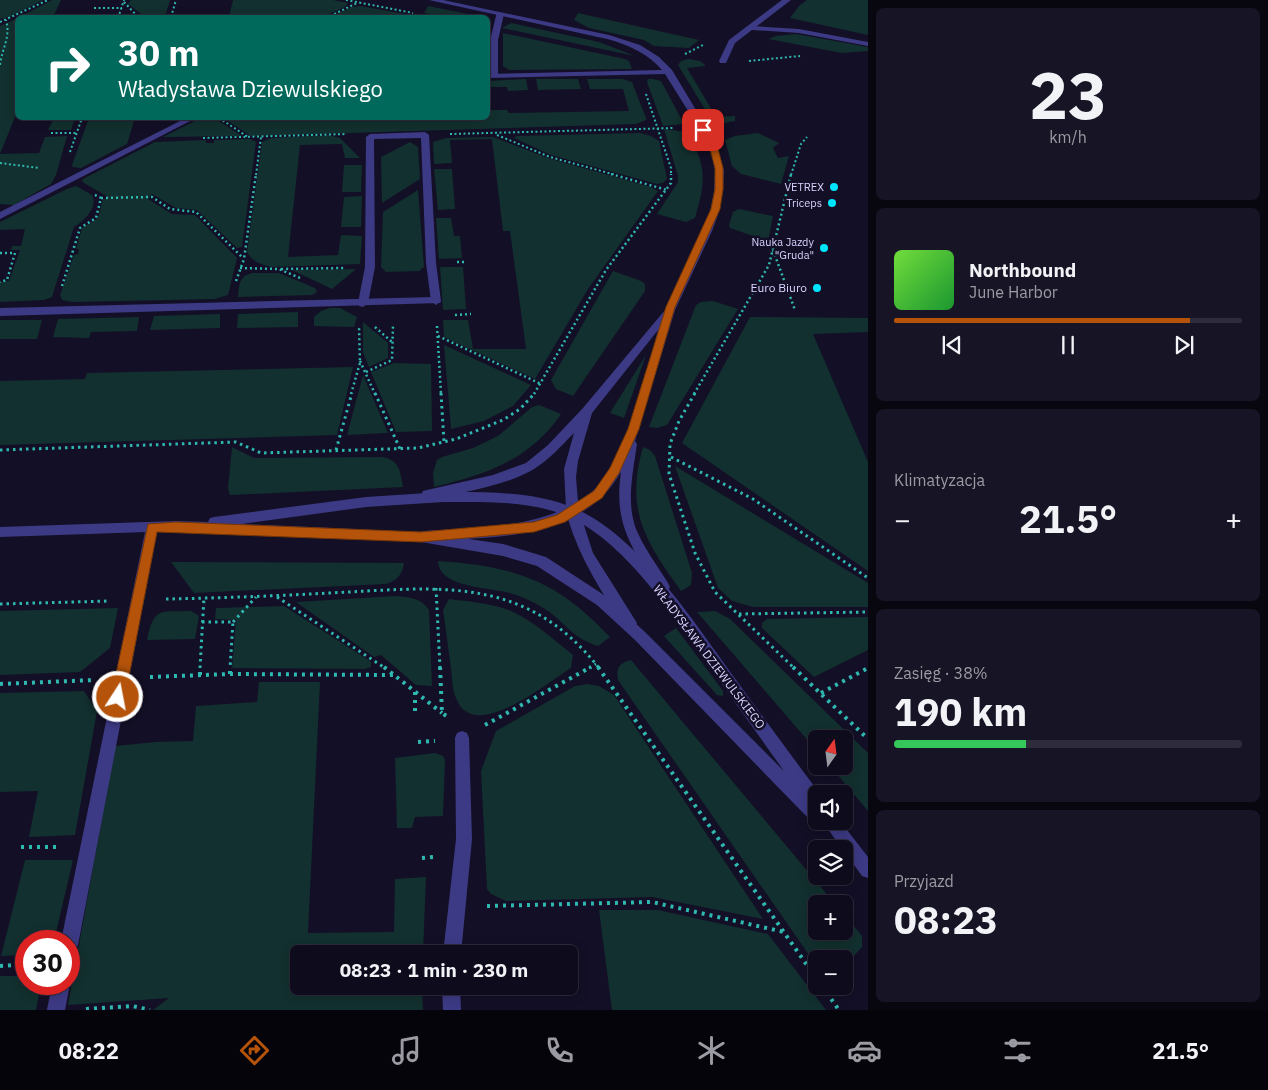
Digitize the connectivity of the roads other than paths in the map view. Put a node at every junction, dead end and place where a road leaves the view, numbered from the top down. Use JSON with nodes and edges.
{"nodes":[{"id":1,"x":433,"y":0,"type":"edge"},
{"id":2,"x":787,"y":0,"type":"edge"},
{"id":3,"x":500,"y":14,"type":"junction"},
{"id":4,"x":753,"y":28,"type":"junction"},
{"id":5,"x":868,"y":44,"type":"edge"},
{"id":6,"x":723,"y":61,"type":"road end"},
{"id":7,"x":669,"y":72,"type":"junction"},
{"id":8,"x":491,"y":76,"type":"edge"},
{"id":9,"x":188,"y":120,"type":"edge"},
{"id":10,"x":0,"y":216,"type":"edge"},
{"id":11,"x":361,"y":302,"type":"junction"},
{"id":12,"x":670,"y":307,"type":"junction"},
{"id":13,"x":0,"y":312,"type":"edge"},
{"id":14,"x":587,"y":411,"type":"junction"},
{"id":15,"x":634,"y":429,"type":"junction"},
{"id":16,"x":420,"y":497,"type":"junction"},
{"id":17,"x":572,"y":512,"type":"junction"},
{"id":18,"x":176,"y":526,"type":"junction"},
{"id":19,"x":152,"y":527,"type":"junction"},
{"id":20,"x":0,"y":532,"type":"edge"},
{"id":21,"x":421,"y":537,"type":"junction"},
{"id":22,"x":678,"y":611,"type":"junction"},
{"id":23,"x":640,"y":636,"type":"junction"},
{"id":24,"x":462,"y":738,"type":"road end"},
{"id":25,"x":808,"y":791,"type":"edge"},
{"id":26,"x":808,"y":806,"type":"edge"},
{"id":27,"x":832,"y":830,"type":"edge"},
{"id":28,"x":842,"y":840,"type":"edge"},
{"id":29,"x":853,"y":852,"type":"edge"},
{"id":30,"x":868,"y":870,"type":"edge"},
{"id":31,"x":72,"y":930,"type":"edge"},
{"id":32,"x":453,"y":945,"type":"edge"},
{"id":33,"x":59,"y":995,"type":"edge"},
{"id":34,"x":451,"y":995,"type":"edge"},
{"id":35,"x":56,"y":1010,"type":"edge"},
{"id":36,"x":452,"y":1010,"type":"edge"}],
"edges":[{"from":1,"to":3,"type":"street"},
{"from":2,"to":4,"type":"street"},
{"from":3,"to":7,"type":"street"},
{"from":3,"to":8,"type":"street"},
{"from":4,"to":5,"type":"street"},
{"from":4,"to":6,"type":"street"},
{"from":7,"to":8,"type":"street"},
{"from":7,"to":12,"type":"street"},
{"from":9,"to":10,"type":"street"},
{"from":11,"to":11,"type":"street"},
{"from":11,"to":13,"type":"street"},
{"from":12,"to":14,"type":"street"},
{"from":12,"to":15,"type":"street"},
{"from":14,"to":16,"type":"street"},
{"from":14,"to":17,"type":"street"},
{"from":15,"to":17,"type":"street"},
{"from":15,"to":22,"type":"street"},
{"from":16,"to":17,"type":"street","name":"WŁADYSŁAWA DZIEWULSKIEGO"},
{"from":16,"to":18,"type":"street","name":"WŁADYSŁAWA DZIEWULSKIEGO"},
{"from":17,"to":21,"type":"street"},
{"from":17,"to":22,"type":"street","name":"WŁADYSŁAWA DZIEWULSKIEGO"},
{"from":17,"to":23,"type":"street"},
{"from":18,"to":19,"type":"street","name":"WŁADYSŁAWA DZIEWULSKIEGO"},
{"from":18,"to":21,"type":"street","name":"WŁADYSŁAWA DZIEWULSKIEGO"},
{"from":19,"to":20,"type":"street","name":"WŁADYSŁAWA DZIEWULSKIEGO"},
{"from":19,"to":31,"type":"street"},
{"from":21,"to":23,"type":"street","name":"WŁADYSŁAWA DZIEWULSKIEGO"},
{"from":22,"to":25,"type":"street","name":"WŁADYSŁAWA DZIEWULSKIEGO"},
{"from":23,"to":26,"type":"street","name":"WŁADYSŁAWA DZIEWULSKIEGO"},
{"from":24,"to":32,"type":"street"},
{"from":27,"to":28,"type":"street"},
{"from":29,"to":30,"type":"street"},
{"from":33,"to":35,"type":"street"},
{"from":34,"to":36,"type":"street"}]}
